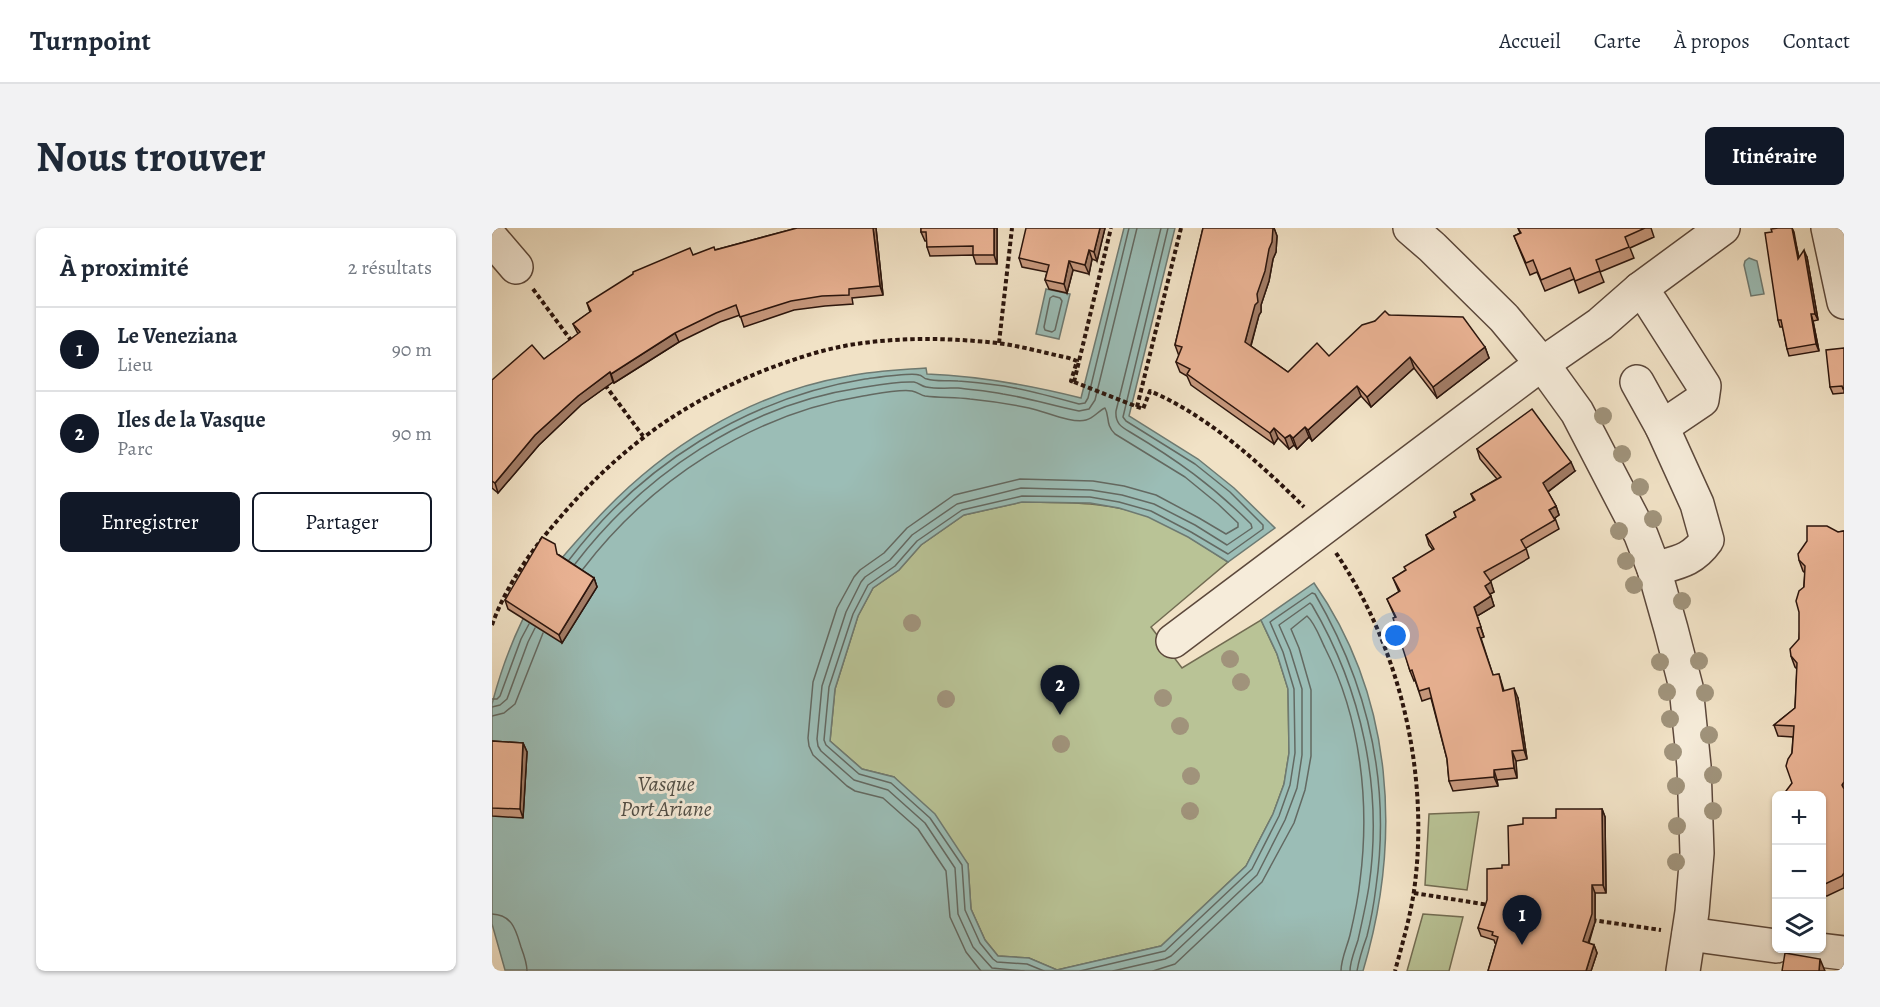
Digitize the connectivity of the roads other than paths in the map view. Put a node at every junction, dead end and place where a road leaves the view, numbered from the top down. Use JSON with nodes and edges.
{"nodes":[{"id":1,"x":1410,"y":228,"type":"edge"},
{"id":2,"x":1722,"y":228,"type":"edge"},
{"id":3,"x":1828,"y":228,"type":"edge"},
{"id":4,"x":492,"y":239,"type":"edge"},
{"id":5,"x":516,"y":267,"type":"road end"},
{"id":6,"x":1640,"y":289,"type":"junction"},
{"id":7,"x":1844,"y":302,"type":"edge"},
{"id":8,"x":1543,"y":364,"type":"junction"},
{"id":9,"x":1637,"y":382,"type":"dead end"},
{"id":10,"x":1662,"y":427,"type":"junction"},
{"id":11,"x":1654,"y":569,"type":"junction"},
{"id":12,"x":1173,"y":641,"type":"dead end"},
{"id":13,"x":1680,"y":933,"type":"junction"},
{"id":14,"x":1772,"y":945,"type":"edge"},
{"id":15,"x":1826,"y":951,"type":"edge"},
{"id":16,"x":1844,"y":953,"type":"edge"},
{"id":17,"x":1683,"y":971,"type":"edge"}],
"edges":[{"from":1,"to":8,"type":"street"},
{"from":2,"to":6,"type":"street"},
{"from":3,"to":7,"type":"street"},
{"from":4,"to":5,"type":"street"},
{"from":6,"to":8,"type":"street"},
{"from":6,"to":10,"type":"street"},
{"from":8,"to":11,"type":"street"},
{"from":8,"to":12,"type":"street"},
{"from":9,"to":10,"type":"street"},
{"from":10,"to":11,"type":"street"},
{"from":11,"to":13,"type":"street"},
{"from":13,"to":14,"type":"street"},
{"from":13,"to":17,"type":"street"},
{"from":15,"to":16,"type":"street"}]}
